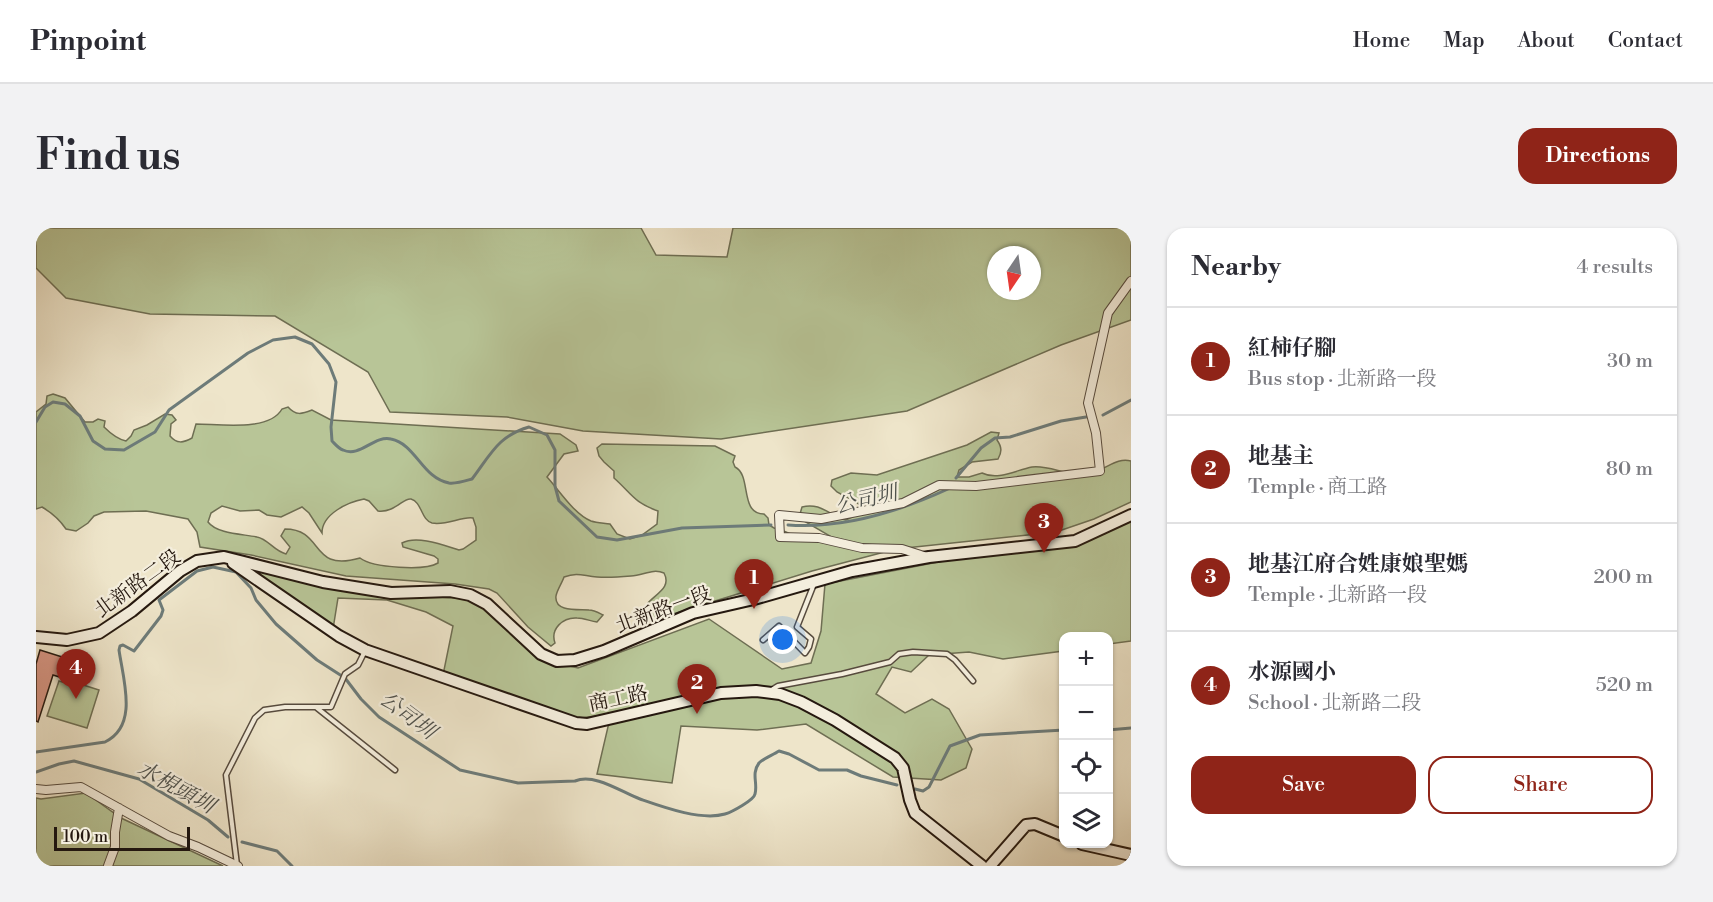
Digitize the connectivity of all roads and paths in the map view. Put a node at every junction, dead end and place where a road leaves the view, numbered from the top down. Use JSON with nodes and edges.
{"nodes":[{"id":1,"x":1131,"y":281,"type":"edge"},
{"id":2,"x":1131,"y":515,"type":"edge"},
{"id":3,"x":224,"y":557,"type":"junction"},
{"id":4,"x":929,"y":557,"type":"junction"},
{"id":5,"x":816,"y":581,"type":"junction"},
{"id":6,"x":36,"y":637,"type":"edge"},
{"id":7,"x":763,"y":640,"type":"dead end"},
{"id":8,"x":365,"y":650,"type":"junction"},
{"id":9,"x":973,"y":681,"type":"dead end"},
{"id":10,"x":770,"y":692,"type":"junction"},
{"id":11,"x":317,"y":708,"type":"junction"},
{"id":12,"x":395,"y":770,"type":"dead end"},
{"id":13,"x":36,"y":789,"type":"edge"},
{"id":14,"x":119,"y":808,"type":"junction"},
{"id":15,"x":1059,"y":834,"type":"edge"},
{"id":16,"x":1102,"y":848,"type":"edge"},
{"id":17,"x":1131,"y":855,"type":"edge"},
{"id":18,"x":108,"y":866,"type":"edge"},
{"id":19,"x":238,"y":866,"type":"edge"},
{"id":20,"x":982,"y":866,"type":"edge"},
{"id":21,"x":990,"y":866,"type":"edge"}],
"edges":[{"from":1,"to":4,"type":"street"},
{"from":2,"to":4,"type":"main road","name":"北新路一段"},
{"from":3,"to":5,"type":"main road","name":"北新路一段"},
{"from":3,"to":6,"type":"main road","name":"北新路二段"},
{"from":3,"to":8,"type":"main road","name":"商工路"},
{"from":4,"to":5,"type":"main road","name":"北新路一段"},
{"from":5,"to":7,"type":"lane"},
{"from":8,"to":10,"type":"main road","name":"商工路"},
{"from":8,"to":11,"type":"lane"},
{"from":9,"to":10,"type":"lane"},
{"from":10,"to":20,"type":"main road","name":"商工路"},
{"from":11,"to":12,"type":"lane"},
{"from":11,"to":19,"type":"lane"},
{"from":13,"to":14,"type":"street"},
{"from":14,"to":18,"type":"street"},
{"from":14,"to":19,"type":"street"},
{"from":15,"to":21,"type":"main road"},
{"from":16,"to":17,"type":"main road"}]}
